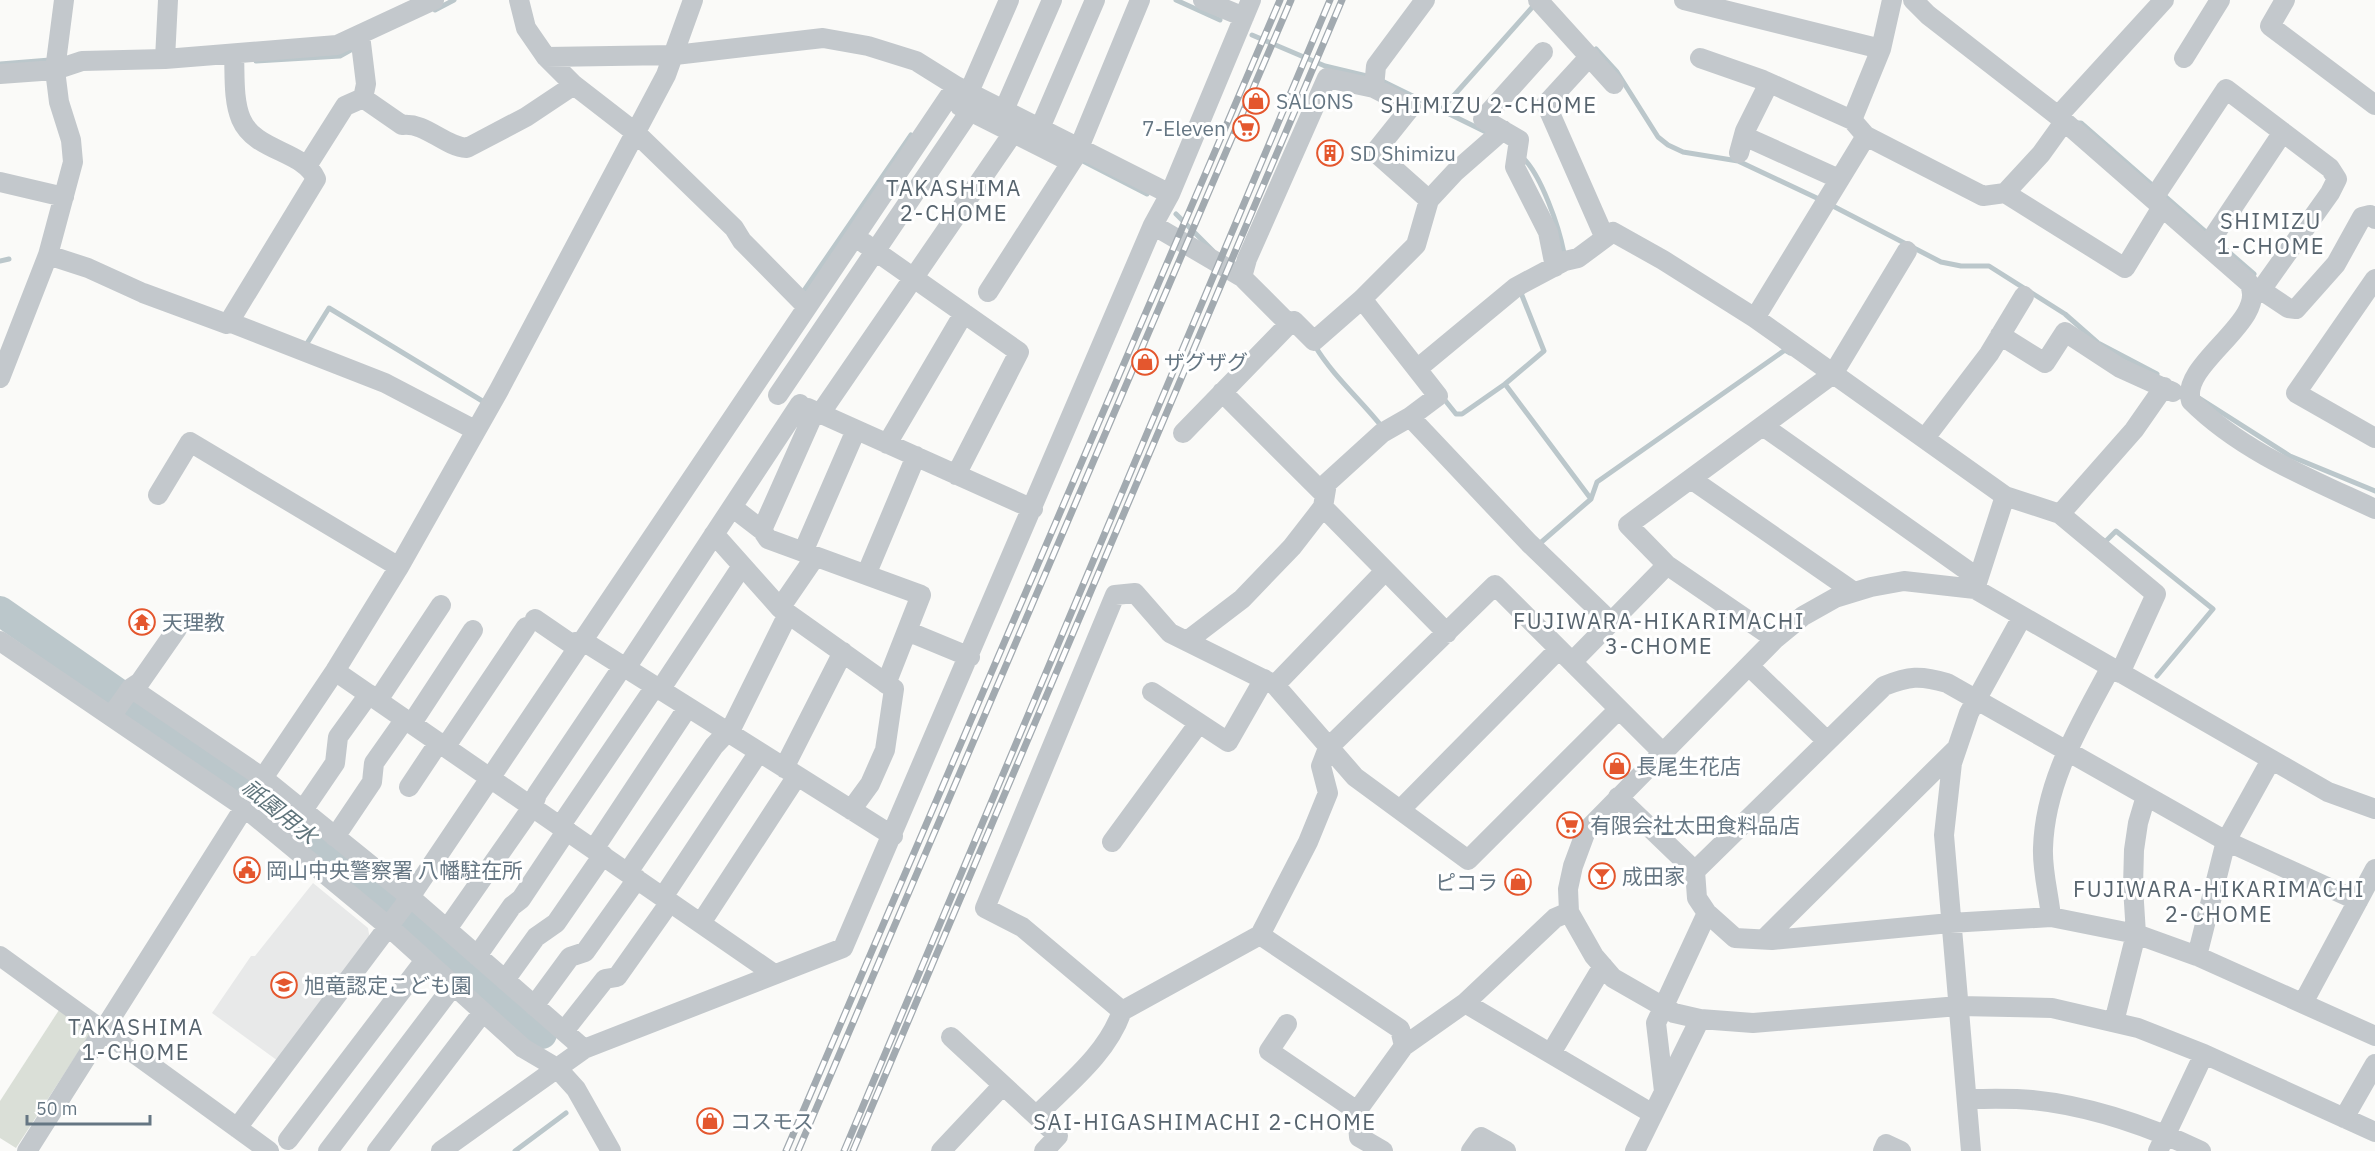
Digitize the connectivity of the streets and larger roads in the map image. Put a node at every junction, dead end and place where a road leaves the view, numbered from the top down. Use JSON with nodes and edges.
{"nodes":[{"id":1,"x":64,"y":0,"type":"edge"},
{"id":2,"x":168,"y":0,"type":"edge"},
{"id":3,"x":434,"y":0,"type":"edge"},
{"id":4,"x":519,"y":0,"type":"edge"},
{"id":5,"x":693,"y":0,"type":"edge"},
{"id":6,"x":1010,"y":0,"type":"edge"},
{"id":7,"x":1052,"y":0,"type":"edge"},
{"id":8,"x":1095,"y":0,"type":"edge"},
{"id":9,"x":1140,"y":0,"type":"edge"},
{"id":10,"x":1203,"y":0,"type":"edge"},
{"id":11,"x":1425,"y":0,"type":"edge"},
{"id":12,"x":1684,"y":0,"type":"edge"},
{"id":13,"x":1892,"y":0,"type":"edge"},
{"id":14,"x":1913,"y":0,"type":"edge"},
{"id":15,"x":2164,"y":0,"type":"edge"},
{"id":16,"x":2220,"y":0,"type":"edge"},
{"id":17,"x":1539,"y":1,"type":"edge"},
{"id":18,"x":2281,"y":1,"type":"edge"},
{"id":19,"x":1248,"y":8,"type":"edge"},
{"id":20,"x":360,"y":42,"type":"junction"},
{"id":21,"x":1881,"y":49,"type":"junction"},
{"id":22,"x":1543,"y":52,"type":"dead end"},
{"id":23,"x":675,"y":55,"type":"junction"},
{"id":24,"x":1590,"y":56,"type":"junction"},
{"id":25,"x":546,"y":57,"type":"junction"},
{"id":26,"x":1700,"y":58,"type":"dead end"},
{"id":27,"x":2184,"y":58,"type":"dead end"},
{"id":28,"x":165,"y":59,"type":"junction"},
{"id":29,"x":234,"y":60,"type":"junction"},
{"id":30,"x":56,"y":70,"type":"junction"},
{"id":31,"x":0,"y":74,"type":"edge"},
{"id":32,"x":1375,"y":81,"type":"junction"},
{"id":33,"x":1769,"y":83,"type":"junction"},
{"id":34,"x":1614,"y":84,"type":"dead end"},
{"id":35,"x":574,"y":85,"type":"junction"},
{"id":36,"x":960,"y":97,"type":"junction"},
{"id":37,"x":363,"y":98,"type":"junction"},
{"id":38,"x":2375,"y":105,"type":"edge"},
{"id":39,"x":1004,"y":110,"type":"junction"},
{"id":40,"x":2061,"y":119,"type":"junction"},
{"id":41,"x":1852,"y":120,"type":"junction"},
{"id":42,"x":1040,"y":128,"type":"junction"},
{"id":43,"x":2283,"y":132,"type":"junction"},
{"id":44,"x":636,"y":133,"type":"junction"},
{"id":45,"x":1013,"y":133,"type":"junction"},
{"id":46,"x":1498,"y":135,"type":"junction"},
{"id":47,"x":1866,"y":136,"type":"junction"},
{"id":48,"x":1074,"y":155,"type":"junction"},
{"id":49,"x":307,"y":166,"type":"junction"},
{"id":50,"x":1839,"y":179,"type":"junction"},
{"id":51,"x":0,"y":182,"type":"edge"},
{"id":52,"x":2005,"y":193,"type":"junction"},
{"id":53,"x":1170,"y":194,"type":"junction"},
{"id":54,"x":64,"y":197,"type":"junction"},
{"id":55,"x":2158,"y":197,"type":"junction"},
{"id":56,"x":1429,"y":200,"type":"junction"},
{"id":57,"x":2373,"y":211,"type":"edge"},
{"id":58,"x":1153,"y":225,"type":"junction"},
{"id":59,"x":1604,"y":236,"type":"junction"},
{"id":60,"x":854,"y":237,"type":"junction"},
{"id":61,"x":2211,"y":240,"type":"junction"},
{"id":62,"x":875,"y":251,"type":"junction"},
{"id":63,"x":1907,"y":251,"type":"dead end"},
{"id":64,"x":48,"y":255,"type":"junction"},
{"id":65,"x":1555,"y":267,"type":"junction"},
{"id":66,"x":1242,"y":277,"type":"junction"},
{"id":67,"x":913,"y":278,"type":"junction"},
{"id":68,"x":2375,"y":279,"type":"edge"},
{"id":69,"x":2257,"y":291,"type":"junction"},
{"id":70,"x":988,"y":292,"type":"dead end"},
{"id":71,"x":2024,"y":296,"type":"dead end"},
{"id":72,"x":1362,"y":299,"type":"junction"},
{"id":73,"x":807,"y":307,"type":"junction"},
{"id":74,"x":964,"y":313,"type":"junction"},
{"id":75,"x":1755,"y":318,"type":"junction"},
{"id":76,"x":229,"y":322,"type":"junction"},
{"id":77,"x":1289,"y":324,"type":"junction"},
{"id":78,"x":2000,"y":335,"type":"junction"},
{"id":79,"x":1417,"y":369,"type":"junction"},
{"id":80,"x":1833,"y":374,"type":"junction"},
{"id":81,"x":0,"y":378,"type":"edge"},
{"id":82,"x":754,"y":384,"type":"junction"},
{"id":83,"x":2179,"y":391,"type":"junction"},
{"id":84,"x":1222,"y":392,"type":"junction"},
{"id":85,"x":778,"y":395,"type":"junction"},
{"id":86,"x":812,"y":410,"type":"junction"},
{"id":87,"x":1410,"y":417,"type":"junction"},
{"id":88,"x":1763,"y":426,"type":"junction"},
{"id":89,"x":856,"y":429,"type":"junction"},
{"id":90,"x":476,"y":430,"type":"junction"},
{"id":91,"x":1183,"y":433,"type":"dead end"},
{"id":92,"x":1925,"y":438,"type":"junction"},
{"id":93,"x":2375,"y":438,"type":"edge"},
{"id":94,"x":887,"y":444,"type":"junction"},
{"id":95,"x":916,"y":456,"type":"junction"},
{"id":96,"x":956,"y":475,"type":"junction"},
{"id":97,"x":1691,"y":479,"type":"junction"},
{"id":98,"x":158,"y":495,"type":"dead end"},
{"id":99,"x":2005,"y":496,"type":"junction"},
{"id":100,"x":1324,"y":501,"type":"junction"},
{"id":101,"x":732,"y":507,"type":"junction"},
{"id":102,"x":1033,"y":509,"type":"junction"},
{"id":103,"x":2375,"y":509,"type":"edge"},
{"id":104,"x":2060,"y":514,"type":"junction"},
{"id":105,"x":762,"y":530,"type":"junction"},
{"id":106,"x":714,"y":534,"type":"junction"},
{"id":107,"x":809,"y":554,"type":"junction"},
{"id":108,"x":1667,"y":565,"type":"junction"},
{"id":109,"x":742,"y":566,"type":"junction"},
{"id":110,"x":399,"y":567,"type":"junction"},
{"id":111,"x":1385,"y":571,"type":"junction"},
{"id":112,"x":866,"y":575,"type":"junction"},
{"id":113,"x":1976,"y":584,"type":"junction"},
{"id":114,"x":1854,"y":592,"type":"junction"},
{"id":115,"x":441,"y":605,"type":"dead end"},
{"id":116,"x":784,"y":611,"type":"junction"},
{"id":117,"x":2022,"y":617,"type":"junction"},
{"id":118,"x":1611,"y":622,"type":"junction"},
{"id":119,"x":177,"y":629,"type":"dead end"},
{"id":120,"x":473,"y":630,"type":"dead end"},
{"id":121,"x":907,"y":631,"type":"junction"},
{"id":122,"x":1447,"y":633,"type":"junction"},
{"id":123,"x":1775,"y":639,"type":"junction"},
{"id":124,"x":583,"y":641,"type":"junction"},
{"id":125,"x":1187,"y":641,"type":"junction"},
{"id":126,"x":2,"y":648,"type":"edge"},
{"id":127,"x":843,"y":652,"type":"junction"},
{"id":128,"x":1565,"y":656,"type":"junction"},
{"id":129,"x":970,"y":657,"type":"junction"},
{"id":130,"x":1749,"y":666,"type":"junction"},
{"id":131,"x":626,"y":668,"type":"junction"},
{"id":132,"x":2115,"y":670,"type":"junction"},
{"id":133,"x":336,"y":671,"type":"junction"},
{"id":134,"x":1270,"y":682,"type":"junction"},
{"id":135,"x":886,"y":684,"type":"junction"},
{"id":136,"x":660,"y":690,"type":"junction"},
{"id":137,"x":1152,"y":692,"type":"dead end"},
{"id":138,"x":374,"y":697,"type":"junction"},
{"id":139,"x":123,"y":699,"type":"junction"},
{"id":140,"x":1976,"y":702,"type":"junction"},
{"id":141,"x":688,"y":707,"type":"junction"},
{"id":142,"x":1619,"y":709,"type":"junction"},
{"id":143,"x":409,"y":721,"type":"junction"},
{"id":144,"x":1199,"y":723,"type":"junction"},
{"id":145,"x":727,"y":732,"type":"junction"},
{"id":146,"x":1827,"y":741,"type":"junction"},
{"id":147,"x":443,"y":744,"type":"junction"},
{"id":148,"x":1328,"y":748,"type":"junction"},
{"id":149,"x":1957,"y":748,"type":"junction"},
{"id":150,"x":759,"y":752,"type":"junction"},
{"id":151,"x":2066,"y":752,"type":"junction"},
{"id":152,"x":1663,"y":753,"type":"junction"},
{"id":153,"x":2271,"y":760,"type":"junction"},
{"id":154,"x":790,"y":772,"type":"junction"},
{"id":155,"x":492,"y":777,"type":"junction"},
{"id":156,"x":262,"y":780,"type":"junction"},
{"id":157,"x":409,"y":787,"type":"dead end"},
{"id":158,"x":2146,"y":796,"type":"junction"},
{"id":159,"x":1618,"y":797,"type":"junction"},
{"id":160,"x":247,"y":803,"type":"junction"},
{"id":161,"x":533,"y":806,"type":"junction"},
{"id":162,"x":2375,"y":809,"type":"edge"},
{"id":163,"x":303,"y":810,"type":"junction"},
{"id":164,"x":851,"y":810,"type":"junction"},
{"id":165,"x":1400,"y":810,"type":"junction"},
{"id":166,"x":564,"y":827,"type":"junction"},
{"id":167,"x":893,"y":836,"type":"junction"},
{"id":168,"x":335,"y":837,"type":"junction"},
{"id":169,"x":2226,"y":841,"type":"junction"},
{"id":170,"x":1112,"y":842,"type":"dead end"},
{"id":171,"x":599,"y":852,"type":"junction"},
{"id":172,"x":2375,"y":869,"type":"edge"},
{"id":173,"x":1695,"y":871,"type":"junction"},
{"id":174,"x":633,"y":876,"type":"junction"},
{"id":175,"x":667,"y":899,"type":"junction"},
{"id":176,"x":2358,"y":901,"type":"junction"},
{"id":177,"x":400,"y":911,"type":"junction"},
{"id":178,"x":1569,"y":912,"type":"junction"},
{"id":179,"x":1707,"y":913,"type":"junction"},
{"id":180,"x":2051,"y":917,"type":"junction"},
{"id":181,"x":701,"y":923,"type":"junction"},
{"id":182,"x":1950,"y":923,"type":"junction"},
{"id":183,"x":447,"y":930,"type":"junction"},
{"id":184,"x":2136,"y":934,"type":"junction"},
{"id":185,"x":1260,"y":935,"type":"junction"},
{"id":186,"x":1764,"y":939,"type":"junction"},
{"id":187,"x":0,"y":956,"type":"edge"},
{"id":188,"x":477,"y":956,"type":"junction"},
{"id":189,"x":2197,"y":956,"type":"junction"},
{"id":190,"x":425,"y":960,"type":"junction"},
{"id":191,"x":1603,"y":966,"type":"junction"},
{"id":192,"x":774,"y":974,"type":"junction"},
{"id":193,"x":505,"y":980,"type":"junction"},
{"id":194,"x":453,"y":986,"type":"junction"},
{"id":195,"x":1465,"y":1003,"type":"junction"},
{"id":196,"x":2303,"y":1003,"type":"junction"},
{"id":197,"x":534,"y":1006,"type":"junction"},
{"id":198,"x":1959,"y":1006,"type":"junction"},
{"id":199,"x":1665,"y":1008,"type":"junction"},
{"id":200,"x":1122,"y":1011,"type":"junction"},
{"id":201,"x":483,"y":1012,"type":"junction"},
{"id":202,"x":1700,"y":1019,"type":"junction"},
{"id":203,"x":2114,"y":1023,"type":"junction"},
{"id":204,"x":1287,"y":1024,"type":"dead end"},
{"id":205,"x":102,"y":1029,"type":"junction"},
{"id":206,"x":564,"y":1031,"type":"junction"},
{"id":207,"x":2375,"y":1036,"type":"edge"},
{"id":208,"x":951,"y":1037,"type":"dead end"},
{"id":209,"x":1404,"y":1046,"type":"junction"},
{"id":210,"x":584,"y":1049,"type":"junction"},
{"id":211,"x":1551,"y":1053,"type":"junction"},
{"id":212,"x":2204,"y":1054,"type":"junction"},
{"id":213,"x":2375,"y":1064,"type":"edge"},
{"id":214,"x":557,"y":1068,"type":"junction"},
{"id":215,"x":1003,"y":1085,"type":"junction"},
{"id":216,"x":1664,"y":1091,"type":"junction"},
{"id":217,"x":1967,"y":1099,"type":"junction"},
{"id":218,"x":1357,"y":1111,"type":"junction"},
{"id":219,"x":1653,"y":1114,"type":"junction"},
{"id":220,"x":1037,"y":1115,"type":"junction"},
{"id":221,"x":2344,"y":1118,"type":"junction"},
{"id":222,"x":237,"y":1128,"type":"junction"},
{"id":223,"x":2375,"y":1132,"type":"edge"},
{"id":224,"x":288,"y":1140,"type":"dead end"},
{"id":225,"x":2162,"y":1143,"type":"edge"},
{"id":226,"x":1355,"y":1144,"type":"edge"},
{"id":227,"x":27,"y":1151,"type":"edge"},
{"id":228,"x":269,"y":1151,"type":"edge"},
{"id":229,"x":328,"y":1151,"type":"edge"},
{"id":230,"x":377,"y":1151,"type":"edge"},
{"id":231,"x":441,"y":1151,"type":"edge"},
{"id":232,"x":611,"y":1151,"type":"edge"},
{"id":233,"x":941,"y":1151,"type":"edge"},
{"id":234,"x":1044,"y":1151,"type":"edge"},
{"id":235,"x":1383,"y":1151,"type":"edge"},
{"id":236,"x":1471,"y":1151,"type":"edge"},
{"id":237,"x":1506,"y":1151,"type":"edge"},
{"id":238,"x":1635,"y":1151,"type":"edge"},
{"id":239,"x":1884,"y":1151,"type":"edge"},
{"id":240,"x":1901,"y":1151,"type":"edge"},
{"id":241,"x":1971,"y":1151,"type":"edge"},
{"id":242,"x":2201,"y":1151,"type":"edge"}],
"edges":[{"from":1,"to":30,"type":"street"},
{"from":2,"to":28,"type":"street"},
{"from":3,"to":20,"type":"street"},
{"from":4,"to":25,"type":"street"},
{"from":5,"to":23,"type":"street"},
{"from":6,"to":36,"type":"street"},
{"from":7,"to":39,"type":"street"},
{"from":8,"to":42,"type":"street"},
{"from":9,"to":48,"type":"street"},
{"from":10,"to":19,"type":"street"},
{"from":11,"to":32,"type":"street"},
{"from":12,"to":21,"type":"street"},
{"from":13,"to":21,"type":"street"},
{"from":14,"to":40,"type":"street"},
{"from":15,"to":40,"type":"street"},
{"from":16,"to":27,"type":"street"},
{"from":17,"to":24,"type":"street"},
{"from":18,"to":38,"type":"street"},
{"from":19,"to":53,"type":"street"},
{"from":20,"to":29,"type":"street"},
{"from":20,"to":37,"type":"street"},
{"from":21,"to":41,"type":"street"},
{"from":22,"to":46,"type":"street"},
{"from":23,"to":25,"type":"street"},
{"from":23,"to":36,"type":"street"},
{"from":23,"to":44,"type":"street"},
{"from":24,"to":34,"type":"street"},
{"from":24,"to":59,"type":"street"},
{"from":25,"to":35,"type":"street"},
{"from":26,"to":33,"type":"street"},
{"from":28,"to":29,"type":"street"},
{"from":28,"to":30,"type":"street"},
{"from":29,"to":49,"type":"street"},
{"from":30,"to":31,"type":"street"},
{"from":30,"to":54,"type":"street"},
{"from":32,"to":56,"type":"street"},
{"from":32,"to":66,"type":"street"},
{"from":33,"to":41,"type":"street"},
{"from":33,"to":50,"type":"street"},
{"from":35,"to":37,"type":"street"},
{"from":35,"to":44,"type":"street"},
{"from":36,"to":39,"type":"street"},
{"from":36,"to":45,"type":"street"},
{"from":36,"to":60,"type":"street"},
{"from":36,"to":62,"type":"street"},
{"from":37,"to":49,"type":"street"},
{"from":39,"to":42,"type":"street"},
{"from":40,"to":52,"type":"street"},
{"from":40,"to":55,"type":"street"},
{"from":41,"to":47,"type":"street"},
{"from":42,"to":48,"type":"street"},
{"from":43,"to":55,"type":"street"},
{"from":43,"to":61,"type":"street"},
{"from":43,"to":69,"type":"street"},
{"from":44,"to":73,"type":"street"},
{"from":44,"to":90,"type":"street"},
{"from":45,"to":48,"type":"street"},
{"from":45,"to":67,"type":"street"},
{"from":46,"to":56,"type":"street"},
{"from":46,"to":65,"type":"street"},
{"from":47,"to":50,"type":"street"},
{"from":47,"to":52,"type":"street"},
{"from":48,"to":53,"type":"street"},
{"from":48,"to":70,"type":"street"},
{"from":49,"to":76,"type":"street"},
{"from":50,"to":75,"type":"street"},
{"from":51,"to":54,"type":"street"},
{"from":52,"to":55,"type":"street"},
{"from":53,"to":58,"type":"street"},
{"from":54,"to":64,"type":"street"},
{"from":55,"to":61,"type":"street"},
{"from":56,"to":72,"type":"street"},
{"from":57,"to":69,"type":"street"},
{"from":58,"to":66,"type":"street"},
{"from":58,"to":102,"type":"street"},
{"from":59,"to":65,"type":"street"},
{"from":59,"to":75,"type":"street"},
{"from":60,"to":62,"type":"street"},
{"from":60,"to":73,"type":"street"},
{"from":61,"to":69,"type":"street"},
{"from":62,"to":67,"type":"street"},
{"from":62,"to":85,"type":"street"},
{"from":63,"to":80,"type":"street"},
{"from":64,"to":76,"type":"street"},
{"from":64,"to":81,"type":"street"},
{"from":65,"to":79,"type":"street"},
{"from":66,"to":77,"type":"street"},
{"from":67,"to":74,"type":"street"},
{"from":67,"to":86,"type":"street"},
{"from":68,"to":93,"type":"street"},
{"from":69,"to":83,"type":"street"},
{"from":71,"to":78,"type":"street"},
{"from":72,"to":77,"type":"street"},
{"from":72,"to":79,"type":"street"},
{"from":73,"to":82,"type":"street"},
{"from":74,"to":94,"type":"street"},
{"from":74,"to":96,"type":"street"},
{"from":75,"to":80,"type":"street"},
{"from":76,"to":90,"type":"street"},
{"from":77,"to":84,"type":"street"},
{"from":78,"to":83,"type":"street"},
{"from":78,"to":92,"type":"street"},
{"from":79,"to":87,"type":"street"},
{"from":80,"to":88,"type":"street"},
{"from":80,"to":92,"type":"street"},
{"from":82,"to":85,"type":"street"},
{"from":82,"to":124,"type":"street"},
{"from":83,"to":103,"type":"street"},
{"from":83,"to":104,"type":"street"},
{"from":84,"to":91,"type":"street"},
{"from":84,"to":100,"type":"street"},
{"from":85,"to":86,"type":"street"},
{"from":86,"to":89,"type":"street"},
{"from":86,"to":101,"type":"street"},
{"from":86,"to":105,"type":"street"},
{"from":87,"to":100,"type":"street"},
{"from":87,"to":118,"type":"street"},
{"from":88,"to":97,"type":"street"},
{"from":88,"to":113,"type":"street"},
{"from":89,"to":94,"type":"street"},
{"from":89,"to":107,"type":"street"},
{"from":90,"to":110,"type":"street"},
{"from":92,"to":99,"type":"street"},
{"from":94,"to":95,"type":"street"},
{"from":95,"to":96,"type":"street"},
{"from":95,"to":112,"type":"street"},
{"from":96,"to":102,"type":"street"},
{"from":97,"to":108,"type":"street"},
{"from":97,"to":114,"type":"street"},
{"from":98,"to":110,"type":"street"},
{"from":99,"to":104,"type":"street"},
{"from":99,"to":113,"type":"street"},
{"from":100,"to":111,"type":"street"},
{"from":100,"to":125,"type":"street"},
{"from":101,"to":105,"type":"street"},
{"from":101,"to":106,"type":"street"},
{"from":102,"to":129,"type":"street"},
{"from":104,"to":132,"type":"street"},
{"from":105,"to":107,"type":"street"},
{"from":106,"to":109,"type":"street"},
{"from":106,"to":131,"type":"street"},
{"from":107,"to":112,"type":"street"},
{"from":107,"to":116,"type":"street"},
{"from":108,"to":118,"type":"street"},
{"from":108,"to":123,"type":"street"},
{"from":109,"to":116,"type":"street"},
{"from":109,"to":136,"type":"street"},
{"from":110,"to":133,"type":"street"},
{"from":111,"to":122,"type":"street"},
{"from":111,"to":134,"type":"street"},
{"from":112,"to":121,"type":"street"},
{"from":113,"to":114,"type":"street"},
{"from":113,"to":117,"type":"street"},
{"from":114,"to":123,"type":"street"},
{"from":115,"to":138,"type":"street"},
{"from":116,"to":127,"type":"street"},
{"from":116,"to":145,"type":"street"},
{"from":117,"to":132,"type":"street"},
{"from":117,"to":140,"type":"street"},
{"from":118,"to":128,"type":"street"},
{"from":119,"to":139,"type":"street"},
{"from":120,"to":143,"type":"street"},
{"from":121,"to":129,"type":"street"},
{"from":121,"to":135,"type":"street"},
{"from":122,"to":128,"type":"street"},
{"from":122,"to":148,"type":"street"},
{"from":123,"to":130,"type":"street"},
{"from":124,"to":131,"type":"street"},
{"from":124,"to":147,"type":"street"},
{"from":124,"to":155,"type":"street"},
{"from":125,"to":134,"type":"street"},
{"from":125,"to":200,"type":"street"},
{"from":126,"to":139,"type":"street"},
{"from":127,"to":135,"type":"street"},
{"from":127,"to":154,"type":"street"},
{"from":128,"to":142,"type":"street"},
{"from":128,"to":165,"type":"street"},
{"from":129,"to":167,"type":"street"},
{"from":130,"to":146,"type":"street"},
{"from":130,"to":152,"type":"street"},
{"from":131,"to":136,"type":"street"},
{"from":131,"to":161,"type":"street"},
{"from":132,"to":151,"type":"street"},
{"from":132,"to":153,"type":"street"},
{"from":133,"to":138,"type":"street"},
{"from":133,"to":156,"type":"street"},
{"from":134,"to":144,"type":"street"},
{"from":134,"to":148,"type":"street"},
{"from":135,"to":164,"type":"street"},
{"from":136,"to":141,"type":"street"},
{"from":136,"to":166,"type":"street"},
{"from":137,"to":144,"type":"street"},
{"from":138,"to":143,"type":"street"},
{"from":138,"to":163,"type":"street"},
{"from":139,"to":156,"type":"street"},
{"from":139,"to":160,"type":"street"},
{"from":140,"to":146,"type":"street"},
{"from":140,"to":149,"type":"street"},
{"from":140,"to":151,"type":"street"},
{"from":141,"to":145,"type":"street"},
{"from":141,"to":171,"type":"street"},
{"from":142,"to":152,"type":"street"},
{"from":142,"to":165,"type":"street"},
{"from":143,"to":147,"type":"street"},
{"from":143,"to":168,"type":"street"},
{"from":144,"to":170,"type":"street"},
{"from":145,"to":150,"type":"street"},
{"from":145,"to":174,"type":"street"},
{"from":146,"to":173,"type":"street"},
{"from":147,"to":155,"type":"street"},
{"from":147,"to":157,"type":"street"},
{"from":148,"to":165,"type":"street"},
{"from":148,"to":185,"type":"street"},
{"from":149,"to":182,"type":"street"},
{"from":149,"to":186,"type":"street"},
{"from":150,"to":154,"type":"street"},
{"from":150,"to":175,"type":"street"},
{"from":151,"to":158,"type":"street"},
{"from":151,"to":180,"type":"street"},
{"from":152,"to":159,"type":"street"},
{"from":153,"to":162,"type":"street"},
{"from":153,"to":169,"type":"street"},
{"from":154,"to":164,"type":"street"},
{"from":154,"to":181,"type":"street"},
{"from":155,"to":161,"type":"street"},
{"from":155,"to":177,"type":"street"},
{"from":156,"to":160,"type":"street"},
{"from":156,"to":163,"type":"street"},
{"from":158,"to":169,"type":"street"},
{"from":158,"to":184,"type":"street"},
{"from":159,"to":173,"type":"street"},
{"from":159,"to":178,"type":"street"},
{"from":160,"to":177,"type":"street"},
{"from":160,"to":205,"type":"street"},
{"from":161,"to":166,"type":"street"},
{"from":161,"to":183,"type":"street"},
{"from":163,"to":168,"type":"street"},
{"from":164,"to":167,"type":"street"},
{"from":166,"to":171,"type":"street"},
{"from":166,"to":188,"type":"street"},
{"from":167,"to":192,"type":"street"},
{"from":168,"to":177,"type":"street"},
{"from":169,"to":176,"type":"street"},
{"from":169,"to":189,"type":"street"},
{"from":171,"to":174,"type":"street"},
{"from":171,"to":193,"type":"street"},
{"from":172,"to":176,"type":"street"},
{"from":173,"to":179,"type":"street"},
{"from":174,"to":175,"type":"street"},
{"from":174,"to":197,"type":"street"},
{"from":175,"to":181,"type":"street"},
{"from":175,"to":206,"type":"street"},
{"from":176,"to":196,"type":"street"},
{"from":177,"to":183,"type":"street"},
{"from":177,"to":190,"type":"street"},
{"from":177,"to":222,"type":"street"},
{"from":178,"to":191,"type":"street"},
{"from":178,"to":195,"type":"street"},
{"from":179,"to":186,"type":"street"},
{"from":179,"to":199,"type":"street"},
{"from":180,"to":182,"type":"street"},
{"from":180,"to":184,"type":"street"},
{"from":181,"to":192,"type":"street"},
{"from":182,"to":186,"type":"street"},
{"from":182,"to":198,"type":"street"},
{"from":183,"to":188,"type":"street"},
{"from":184,"to":189,"type":"street"},
{"from":184,"to":203,"type":"street"},
{"from":185,"to":200,"type":"street"},
{"from":185,"to":209,"type":"street"},
{"from":187,"to":205,"type":"street"},
{"from":188,"to":193,"type":"street"},
{"from":189,"to":196,"type":"street"},
{"from":190,"to":194,"type":"street"},
{"from":190,"to":224,"type":"street"},
{"from":191,"to":199,"type":"street"},
{"from":191,"to":211,"type":"street"},
{"from":192,"to":210,"type":"street"},
{"from":193,"to":197,"type":"street"},
{"from":194,"to":201,"type":"street"},
{"from":194,"to":229,"type":"street"},
{"from":195,"to":209,"type":"street"},
{"from":195,"to":211,"type":"street"},
{"from":196,"to":207,"type":"street"},
{"from":197,"to":206,"type":"street"},
{"from":198,"to":202,"type":"street"},
{"from":198,"to":203,"type":"street"},
{"from":198,"to":217,"type":"street"},
{"from":199,"to":202,"type":"street"},
{"from":199,"to":216,"type":"street"},
{"from":200,"to":220,"type":"street"},
{"from":201,"to":214,"type":"street"},
{"from":201,"to":230,"type":"street"},
{"from":202,"to":216,"type":"street"},
{"from":203,"to":212,"type":"street"},
{"from":204,"to":218,"type":"street"},
{"from":205,"to":222,"type":"street"},
{"from":205,"to":227,"type":"street"},
{"from":206,"to":210,"type":"street"},
{"from":208,"to":215,"type":"street"},
{"from":209,"to":218,"type":"street"},
{"from":210,"to":214,"type":"street"},
{"from":211,"to":219,"type":"street"},
{"from":212,"to":221,"type":"street"},
{"from":212,"to":225,"type":"street"},
{"from":213,"to":221,"type":"street"},
{"from":214,"to":231,"type":"street"},
{"from":214,"to":232,"type":"street"},
{"from":215,"to":220,"type":"street"},
{"from":215,"to":233,"type":"street"},
{"from":216,"to":219,"type":"street"},
{"from":217,"to":225,"type":"street"},
{"from":217,"to":241,"type":"street"},
{"from":218,"to":226,"type":"street"},
{"from":219,"to":238,"type":"street"},
{"from":220,"to":234,"type":"street"},
{"from":221,"to":223,"type":"street"},
{"from":222,"to":228,"type":"street"},
{"from":225,"to":242,"type":"street"},
{"from":226,"to":235,"type":"street"},
{"from":236,"to":237,"type":"street"},
{"from":239,"to":240,"type":"street"}]}
